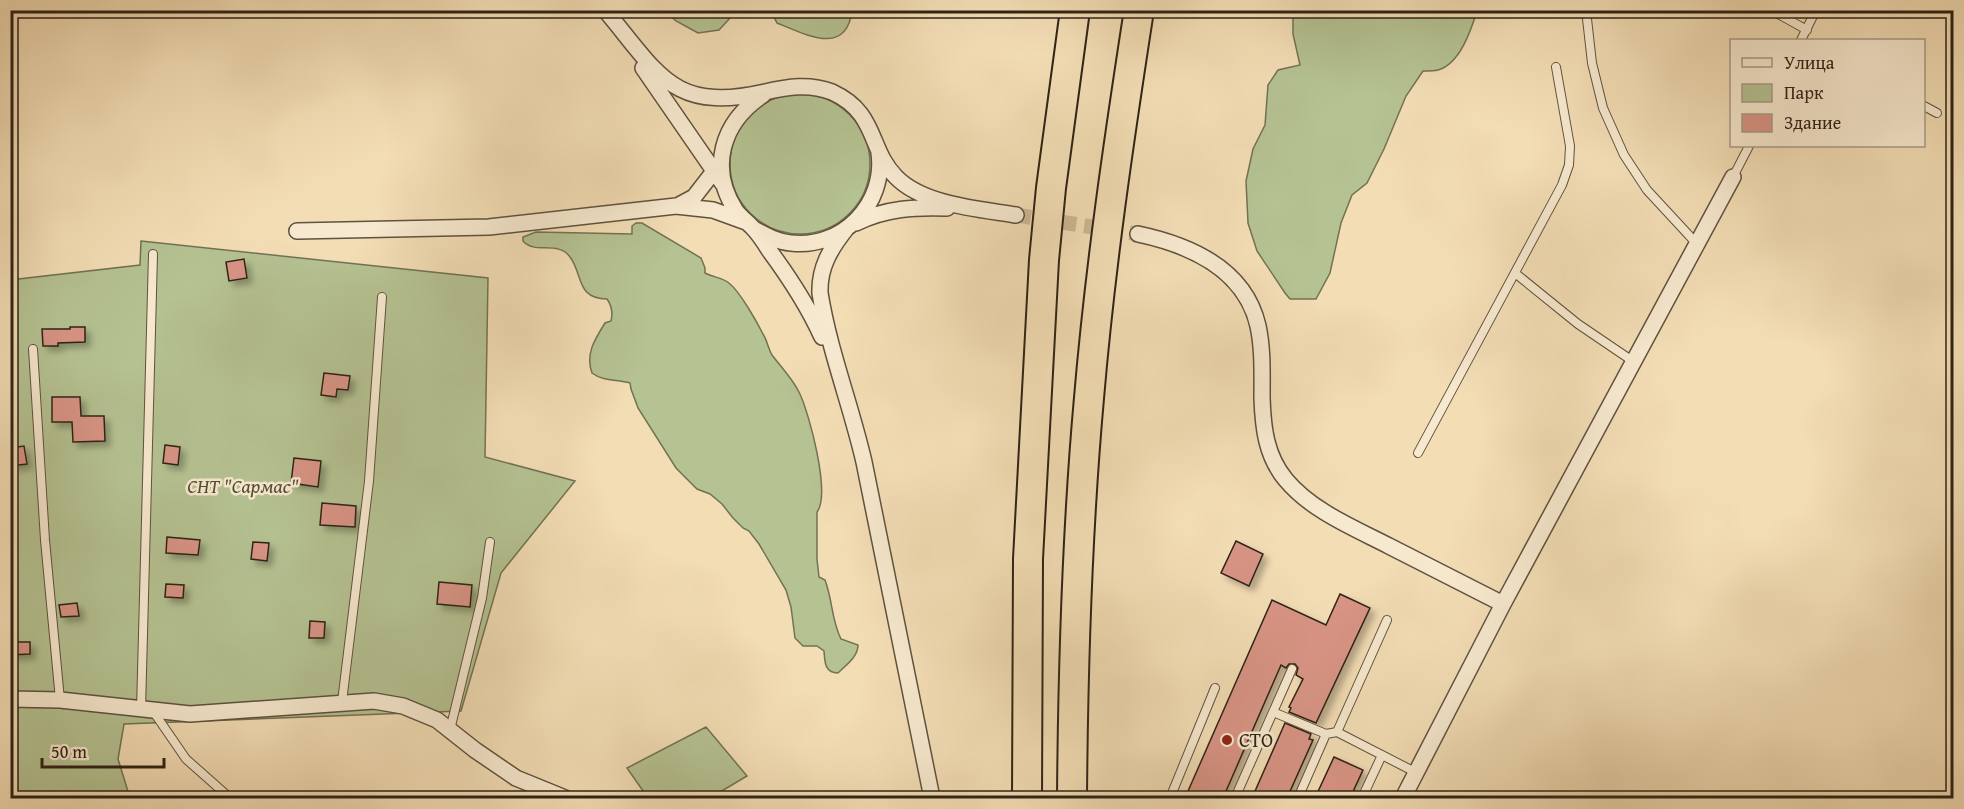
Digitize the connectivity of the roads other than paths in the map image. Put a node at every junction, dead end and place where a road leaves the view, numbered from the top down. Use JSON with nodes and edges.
{"nodes":[{"id":1,"x":605,"y":10,"type":"edge"},
{"id":2,"x":1075,"y":10,"type":"edge"},
{"id":3,"x":1139,"y":10,"type":"edge"},
{"id":4,"x":1586,"y":10,"type":"edge"},
{"id":5,"x":1771,"y":10,"type":"edge"},
{"id":6,"x":1816,"y":10,"type":"edge"},
{"id":7,"x":1807,"y":30,"type":"junction"},
{"id":8,"x":1802,"y":39,"type":"edge"},
{"id":9,"x":1556,"y":67,"type":"dead end"},
{"id":10,"x":780,"y":88,"type":"junction"},
{"id":11,"x":1925,"y":107,"type":"edge"},
{"id":12,"x":1937,"y":113,"type":"dead end"},
{"id":13,"x":874,"y":135,"type":"junction"},
{"id":14,"x":1748,"y":147,"type":"edge"},
{"id":15,"x":722,"y":156,"type":"junction"},
{"id":16,"x":714,"y":172,"type":"junction"},
{"id":17,"x":1733,"y":177,"type":"joint"},
{"id":18,"x":724,"y":186,"type":"junction"},
{"id":19,"x":676,"y":206,"type":"junction"},
{"id":20,"x":974,"y":208,"type":"junction"},
{"id":21,"x":1016,"y":215,"type":"tunnel mouth"},
{"id":22,"x":750,"y":225,"type":"junction"},
{"id":23,"x":849,"y":227,"type":"junction"},
{"id":24,"x":297,"y":231,"type":"dead end"},
{"id":25,"x":1138,"y":234,"type":"tunnel mouth"},
{"id":26,"x":1697,"y":244,"type":"junction"},
{"id":27,"x":153,"y":254,"type":"dead end"},
{"id":28,"x":1515,"y":273,"type":"junction"},
{"id":29,"x":382,"y":297,"type":"dead end"},
{"id":30,"x":33,"y":349,"type":"dead end"},
{"id":31,"x":1634,"y":362,"type":"junction"},
{"id":32,"x":839,"y":372,"type":"junction"},
{"id":33,"x":1418,"y":453,"type":"dead end"},
{"id":34,"x":490,"y":542,"type":"dead end"},
{"id":35,"x":1503,"y":604,"type":"junction"},
{"id":36,"x":1387,"y":620,"type":"dead end"},
{"id":37,"x":1292,"y":669,"type":"dead end"},
{"id":38,"x":1215,"y":688,"type":"dead end"},
{"id":39,"x":10,"y":699,"type":"edge"},
{"id":40,"x":60,"y":700,"type":"junction"},
{"id":41,"x":342,"y":702,"type":"junction"},
{"id":42,"x":147,"y":710,"type":"junction"},
{"id":43,"x":1273,"y":712,"type":"junction"},
{"id":44,"x":450,"y":730,"type":"junction"},
{"id":45,"x":1337,"y":732,"type":"junction"},
{"id":46,"x":1326,"y":734,"type":"junction"},
{"id":47,"x":1382,"y":755,"type":"junction"},
{"id":48,"x":1417,"y":773,"type":"junction"},
{"id":49,"x":1026,"y":792,"type":"edge"},
{"id":50,"x":1073,"y":792,"type":"edge"},
{"id":51,"x":230,"y":798,"type":"edge"},
{"id":52,"x":565,"y":798,"type":"edge"},
{"id":53,"x":932,"y":798,"type":"edge"},
{"id":54,"x":1170,"y":798,"type":"edge"},
{"id":55,"x":1235,"y":798,"type":"edge"},
{"id":56,"x":1298,"y":798,"type":"edge"},
{"id":57,"x":1362,"y":798,"type":"edge"},
{"id":58,"x":1403,"y":798,"type":"edge"}],
"edges":[{"from":1,"to":10,"type":"street"},
{"from":1,"to":16,"type":"street"},
{"from":2,"to":49,"type":"highway"},
{"from":3,"to":50,"type":"highway"},
{"from":4,"to":26,"type":"lane"},
{"from":5,"to":7,"type":"lane"},
{"from":6,"to":7,"type":"lane"},
{"from":7,"to":8,"type":"lane"},
{"from":9,"to":28,"type":"lane"},
{"from":10,"to":13,"type":"street"},
{"from":10,"to":15,"type":"street"},
{"from":11,"to":12,"type":"lane"},
{"from":13,"to":20,"type":"street"},
{"from":13,"to":23,"type":"street"},
{"from":14,"to":17,"type":"lane"},
{"from":15,"to":16,"type":"street"},
{"from":15,"to":18,"type":"street"},
{"from":16,"to":18,"type":"street"},
{"from":16,"to":19,"type":"street"},
{"from":17,"to":26,"type":"street"},
{"from":18,"to":22,"type":"street"},
{"from":19,"to":22,"type":"street"},
{"from":19,"to":24,"type":"street"},
{"from":20,"to":21,"type":"street"},
{"from":20,"to":23,"type":"street"},
{"from":22,"to":23,"type":"street"},
{"from":22,"to":32,"type":"street"},
{"from":23,"to":32,"type":"street"},
{"from":25,"to":35,"type":"street"},
{"from":26,"to":31,"type":"street"},
{"from":27,"to":42,"type":"lane"},
{"from":28,"to":31,"type":"lane"},
{"from":28,"to":33,"type":"lane"},
{"from":29,"to":41,"type":"lane"},
{"from":30,"to":40,"type":"lane"},
{"from":31,"to":35,"type":"street"},
{"from":32,"to":53,"type":"street"},
{"from":34,"to":44,"type":"lane"},
{"from":35,"to":48,"type":"street"},
{"from":36,"to":45,"type":"lane"},
{"from":37,"to":43,"type":"lane"},
{"from":38,"to":54,"type":"lane"},
{"from":39,"to":40,"type":"street"},
{"from":40,"to":42,"type":"street"},
{"from":41,"to":42,"type":"street"},
{"from":41,"to":44,"type":"street"},
{"from":42,"to":51,"type":"lane"},
{"from":43,"to":46,"type":"lane"},
{"from":43,"to":55,"type":"lane"},
{"from":44,"to":52,"type":"street"},
{"from":45,"to":46,"type":"lane"},
{"from":45,"to":47,"type":"lane"},
{"from":46,"to":56,"type":"lane"},
{"from":47,"to":48,"type":"lane"},
{"from":47,"to":57,"type":"lane"},
{"from":48,"to":58,"type":"street"}]}
